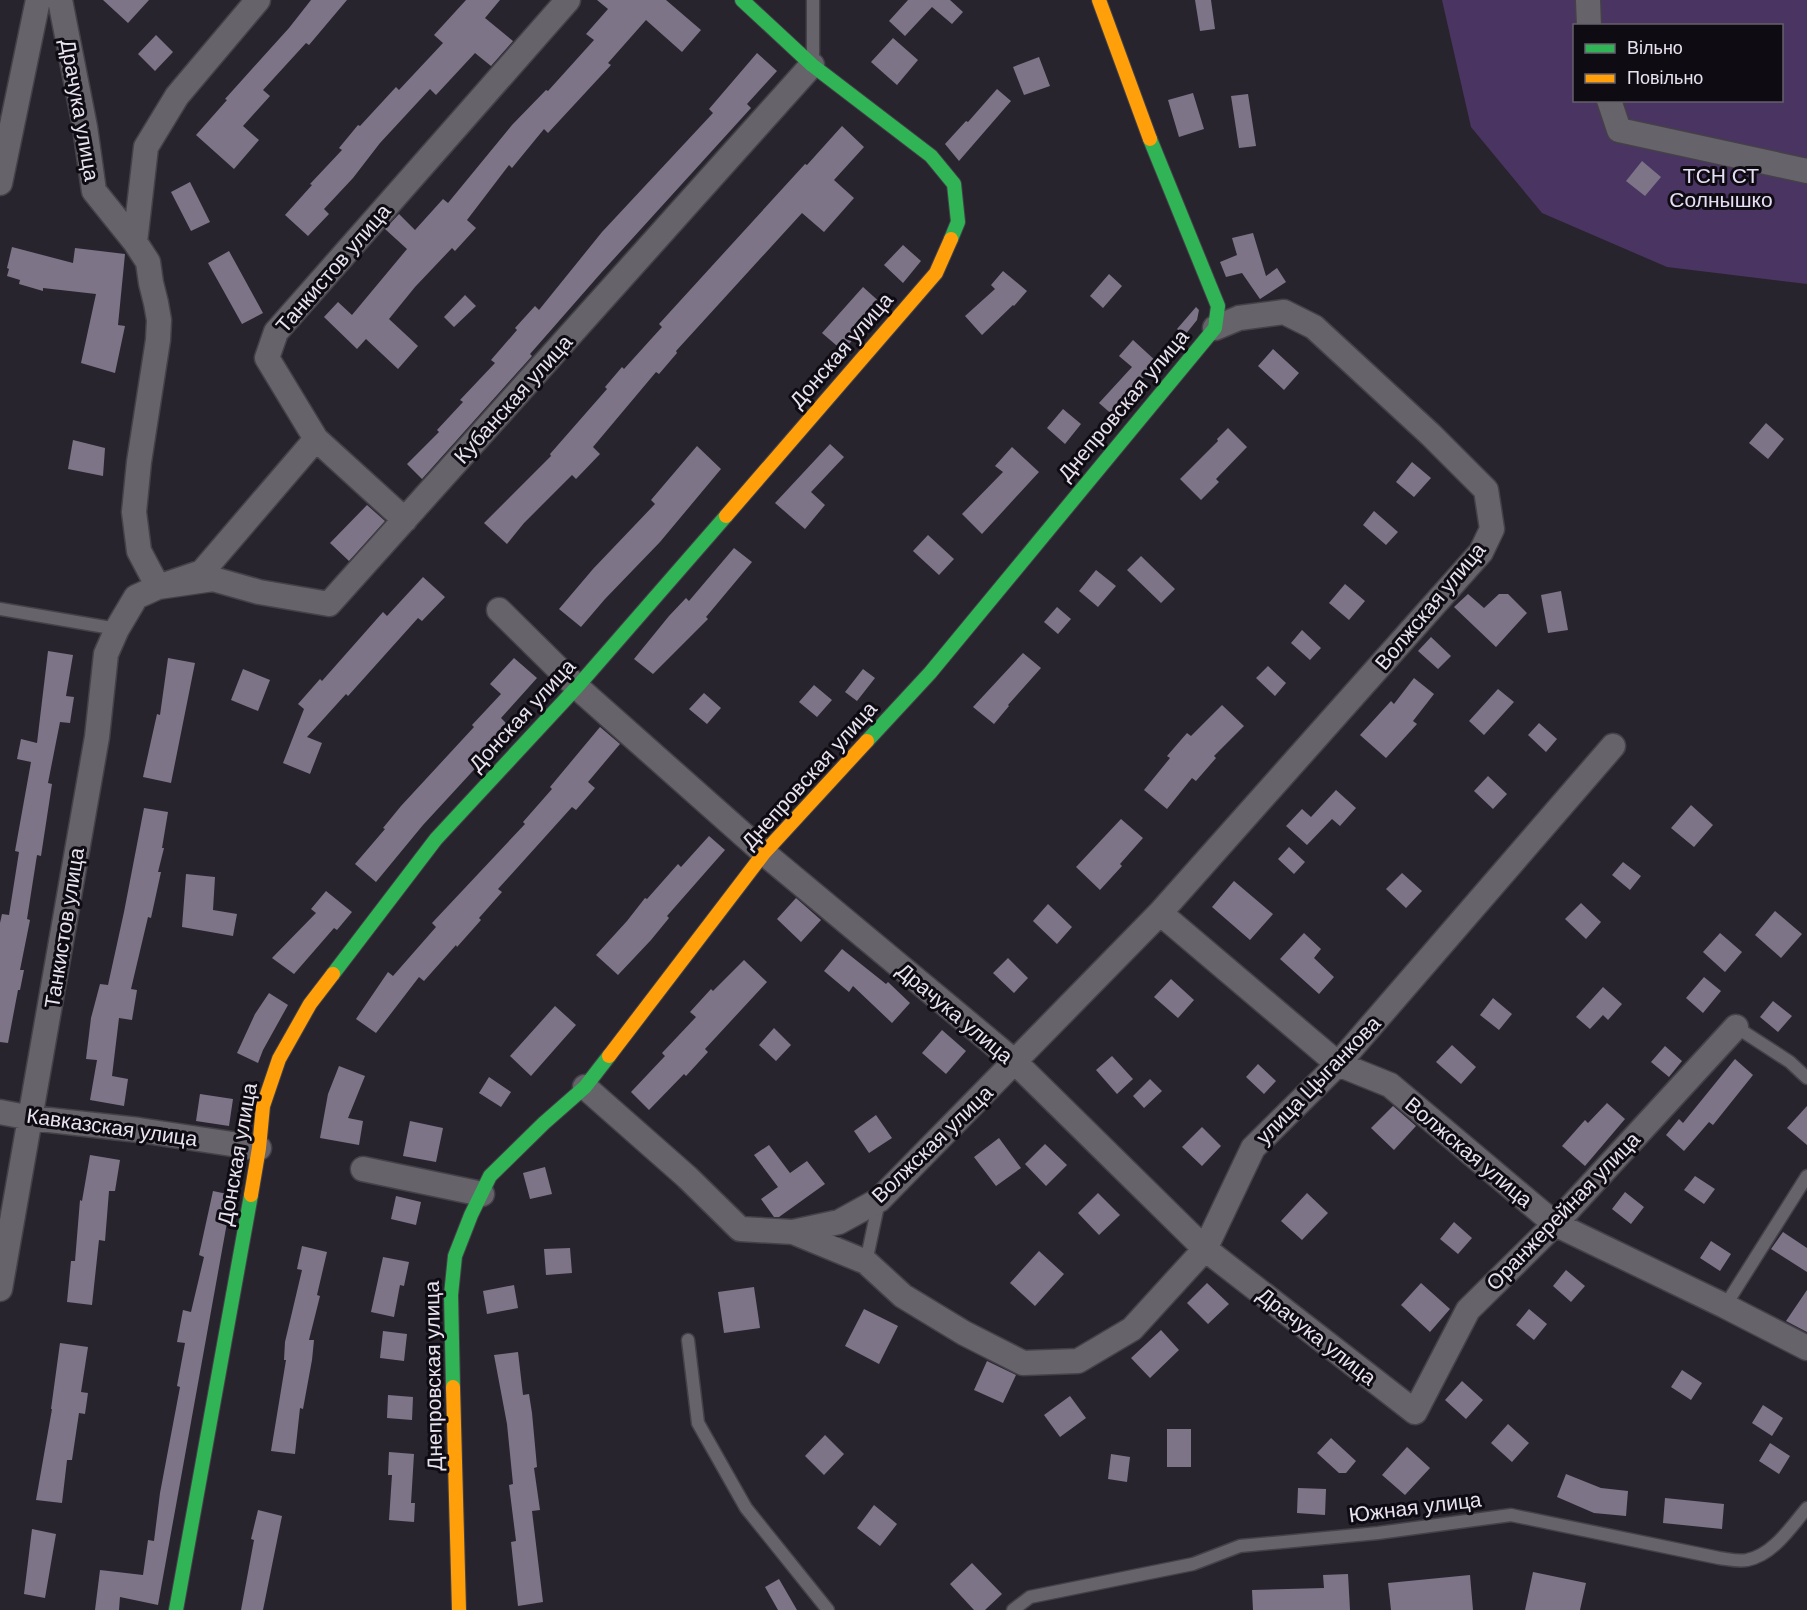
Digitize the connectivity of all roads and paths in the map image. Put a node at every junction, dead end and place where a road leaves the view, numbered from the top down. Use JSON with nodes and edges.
{"nodes":[{"id":1,"x":38,"y":0,"type":"edge"},
{"id":2,"x":60,"y":0,"type":"edge"},
{"id":3,"x":258,"y":0,"type":"edge"},
{"id":4,"x":568,"y":0,"type":"edge"},
{"id":5,"x":742,"y":0,"type":"edge"},
{"id":6,"x":813,"y":0,"type":"edge"},
{"id":7,"x":1099,"y":0,"type":"edge"},
{"id":8,"x":1588,"y":0,"type":"edge"},
{"id":9,"x":1589,"y":24,"type":"edge"},
{"id":10,"x":812,"y":64,"type":"junction"},
{"id":11,"x":1611,"y":102,"type":"edge"},
{"id":12,"x":1807,"y":171,"type":"edge"},
{"id":13,"x":0,"y":183,"type":"edge"},
{"id":14,"x":135,"y":242,"type":"junction"},
{"id":15,"x":1215,"y":328,"type":"junction"},
{"id":16,"x":316,"y":439,"type":"junction"},
{"id":17,"x":405,"y":520,"type":"junction"},
{"id":18,"x":158,"y":587,"type":"junction"},
{"id":19,"x":0,"y":609,"type":"edge"},
{"id":20,"x":499,"y":610,"type":"dead end"},
{"id":21,"x":117,"y":629,"type":"junction"},
{"id":22,"x":577,"y":687,"type":"junction"},
{"id":23,"x":1613,"y":746,"type":"dead end"},
{"id":24,"x":764,"y":853,"type":"junction"},
{"id":25,"x":1160,"y":913,"type":"junction"},
{"id":26,"x":1736,"y":1027,"type":"joint"},
{"id":27,"x":1015,"y":1062,"type":"junction"},
{"id":28,"x":1338,"y":1064,"type":"junction"},
{"id":29,"x":1807,"y":1078,"type":"edge"},
{"id":30,"x":585,"y":1087,"type":"junction"},
{"id":31,"x":0,"y":1112,"type":"edge"},
{"id":32,"x":31,"y":1118,"type":"junction"},
{"id":33,"x":259,"y":1148,"type":"junction"},
{"id":34,"x":363,"y":1169,"type":"dead end"},
{"id":35,"x":1807,"y":1176,"type":"edge"},
{"id":36,"x":482,"y":1194,"type":"junction"},
{"id":37,"x":879,"y":1200,"type":"junction"},
{"id":38,"x":1555,"y":1224,"type":"junction"},
{"id":39,"x":793,"y":1232,"type":"junction"},
{"id":40,"x":1205,"y":1249,"type":"junction"},
{"id":41,"x":867,"y":1262,"type":"junction"},
{"id":42,"x":0,"y":1289,"type":"edge"},
{"id":43,"x":1725,"y":1306,"type":"junction"},
{"id":44,"x":688,"y":1340,"type":"dead end"},
{"id":45,"x":1807,"y":1348,"type":"edge"},
{"id":46,"x":1414,"y":1412,"type":"joint"},
{"id":47,"x":1807,"y":1508,"type":"edge"},
{"id":48,"x":176,"y":1610,"type":"edge"},
{"id":49,"x":459,"y":1610,"type":"edge"},
{"id":50,"x":828,"y":1610,"type":"edge"},
{"id":51,"x":1013,"y":1610,"type":"edge"}],
"edges":[{"from":1,"to":13,"type":"street"},
{"from":2,"to":14,"type":"street","name":"Драчука улица"},
{"from":3,"to":14,"type":"street"},
{"from":4,"to":16,"type":"street","name":"Танкистов улица"},
{"from":5,"to":10,"type":"street","name":"Донская улица"},
{"from":6,"to":10,"type":"lane"},
{"from":7,"to":15,"type":"street","name":"Днепровская улица"},
{"from":8,"to":9,"type":"street"},
{"from":10,"to":17,"type":"street","name":"Кубанская улица"},
{"from":10,"to":22,"type":"street","name":"Донская улица"},
{"from":11,"to":12,"type":"street"},
{"from":14,"to":18,"type":"street"},
{"from":15,"to":24,"type":"street","name":"Днепровская улица"},
{"from":15,"to":25,"type":"street","name":"Волжская улица"},
{"from":16,"to":17,"type":"street"},
{"from":16,"to":18,"type":"street","name":"Танкистов улица"},
{"from":17,"to":18,"type":"street","name":"Кубанская улица"},
{"from":18,"to":21,"type":"street","name":"Танкистов улица"},
{"from":19,"to":21,"type":"lane"},
{"from":20,"to":22,"type":"street","name":"Драчука улица"},
{"from":21,"to":32,"type":"street","name":"Танкистов улица"},
{"from":22,"to":24,"type":"street","name":"Драчука улица"},
{"from":22,"to":33,"type":"street","name":"Донская улица"},
{"from":23,"to":28,"type":"street","name":"улица Цыганкова"},
{"from":24,"to":27,"type":"street","name":"Драчука улица"},
{"from":24,"to":30,"type":"street","name":"Днепровская улица"},
{"from":25,"to":27,"type":"street","name":"Волжская улица"},
{"from":25,"to":28,"type":"street","name":"Волжская улица"},
{"from":26,"to":29,"type":"lane"},
{"from":26,"to":38,"type":"street","name":"Оранжерейная улица"},
{"from":27,"to":37,"type":"street","name":"Волжская улица"},
{"from":27,"to":40,"type":"street","name":"Драчука улица"},
{"from":28,"to":38,"type":"street","name":"Волжская улица"},
{"from":28,"to":40,"type":"street","name":"улица Цыганкова"},
{"from":30,"to":36,"type":"street","name":"Днепровская улица"},
{"from":30,"to":39,"type":"street","name":"Волжская улица"},
{"from":31,"to":32,"type":"street","name":"Кавказская улица"},
{"from":32,"to":33,"type":"street","name":"Кавказская улица"},
{"from":32,"to":42,"type":"street","name":"Танкистов улица"},
{"from":33,"to":48,"type":"street","name":"Донская улица"},
{"from":34,"to":36,"type":"street"},
{"from":35,"to":43,"type":"lane"},
{"from":36,"to":49,"type":"street","name":"Днепровская улица"},
{"from":37,"to":39,"type":"street","name":"Волжская улица"},
{"from":37,"to":41,"type":"lane"},
{"from":38,"to":43,"type":"street","name":"Волжская улица"},
{"from":38,"to":46,"type":"street","name":"Оранжерейная улица"},
{"from":39,"to":41,"type":"street","name":"улица Цыганкова"},
{"from":40,"to":41,"type":"street","name":"улица Цыганкова"},
{"from":40,"to":46,"type":"street","name":"Драчука улица"},
{"from":43,"to":45,"type":"street","name":"Волжская улица"},
{"from":44,"to":50,"type":"lane"},
{"from":47,"to":51,"type":"lane","name":"Южная улица"}]}
